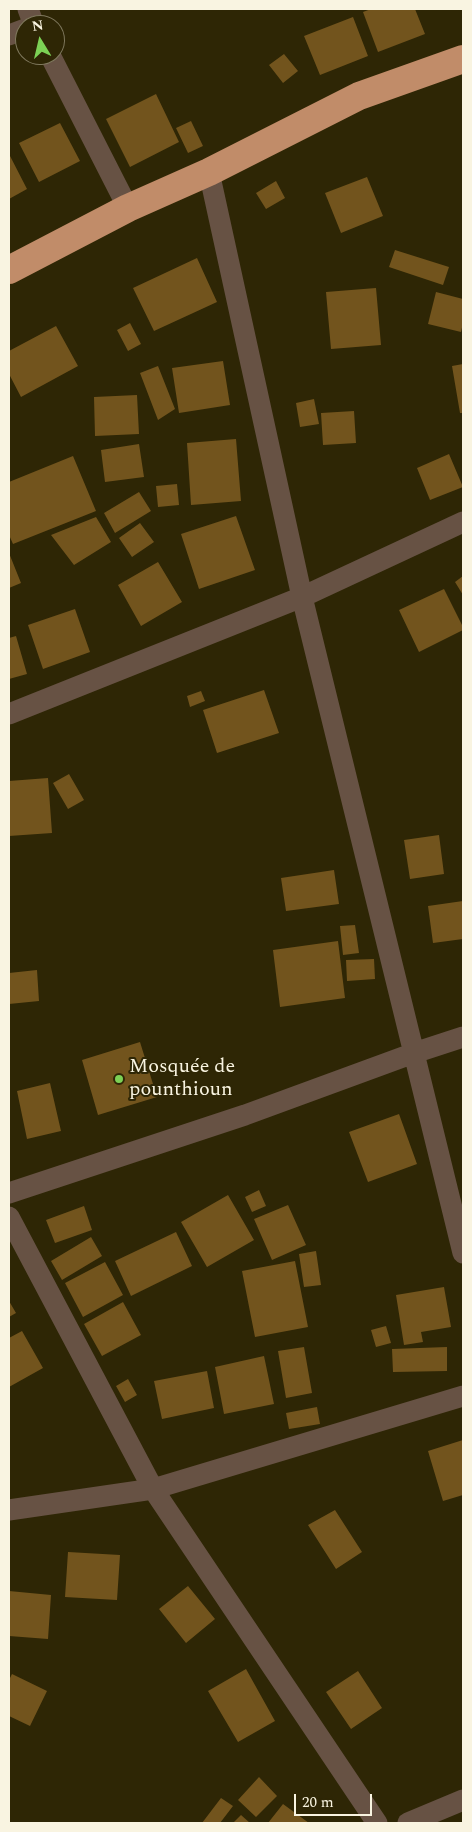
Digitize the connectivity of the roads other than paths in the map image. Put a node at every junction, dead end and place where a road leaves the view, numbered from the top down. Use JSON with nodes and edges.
{"nodes":[{"id":1,"x":463,"y":59,"type":"edge"},
{"id":2,"x":55,"y":65,"type":"edge"},
{"id":3,"x":208,"y":172,"type":"junction"},
{"id":4,"x":128,"y":208,"type":"junction"},
{"id":5,"x":9,"y":270,"type":"edge"},
{"id":6,"x":463,"y":522,"type":"edge"},
{"id":7,"x":302,"y":597,"type":"junction"},
{"id":8,"x":9,"y":714,"type":"edge"},
{"id":9,"x":463,"y":1037,"type":"edge"},
{"id":10,"x":414,"y":1052,"type":"junction"},
{"id":11,"x":9,"y":1193,"type":"edge"},
{"id":12,"x":9,"y":1217,"type":"edge"},
{"id":13,"x":463,"y":1253,"type":"edge"},
{"id":14,"x":463,"y":1396,"type":"edge"},
{"id":15,"x":153,"y":1489,"type":"junction"},
{"id":16,"x":9,"y":1510,"type":"edge"},
{"id":17,"x":463,"y":1800,"type":"edge"},
{"id":18,"x":377,"y":1823,"type":"edge"},
{"id":19,"x":408,"y":1823,"type":"edge"}],
"edges":[{"from":1,"to":3,"type":"highway"},
{"from":2,"to":4,"type":"street"},
{"from":3,"to":4,"type":"highway"},
{"from":3,"to":7,"type":"street"},
{"from":4,"to":5,"type":"highway"},
{"from":6,"to":7,"type":"street"},
{"from":7,"to":8,"type":"street"},
{"from":7,"to":10,"type":"street"},
{"from":9,"to":10,"type":"street"},
{"from":10,"to":11,"type":"street"},
{"from":10,"to":13,"type":"street"},
{"from":12,"to":15,"type":"street"},
{"from":14,"to":15,"type":"street"},
{"from":15,"to":16,"type":"street"},
{"from":15,"to":18,"type":"street"},
{"from":17,"to":19,"type":"street"}]}
